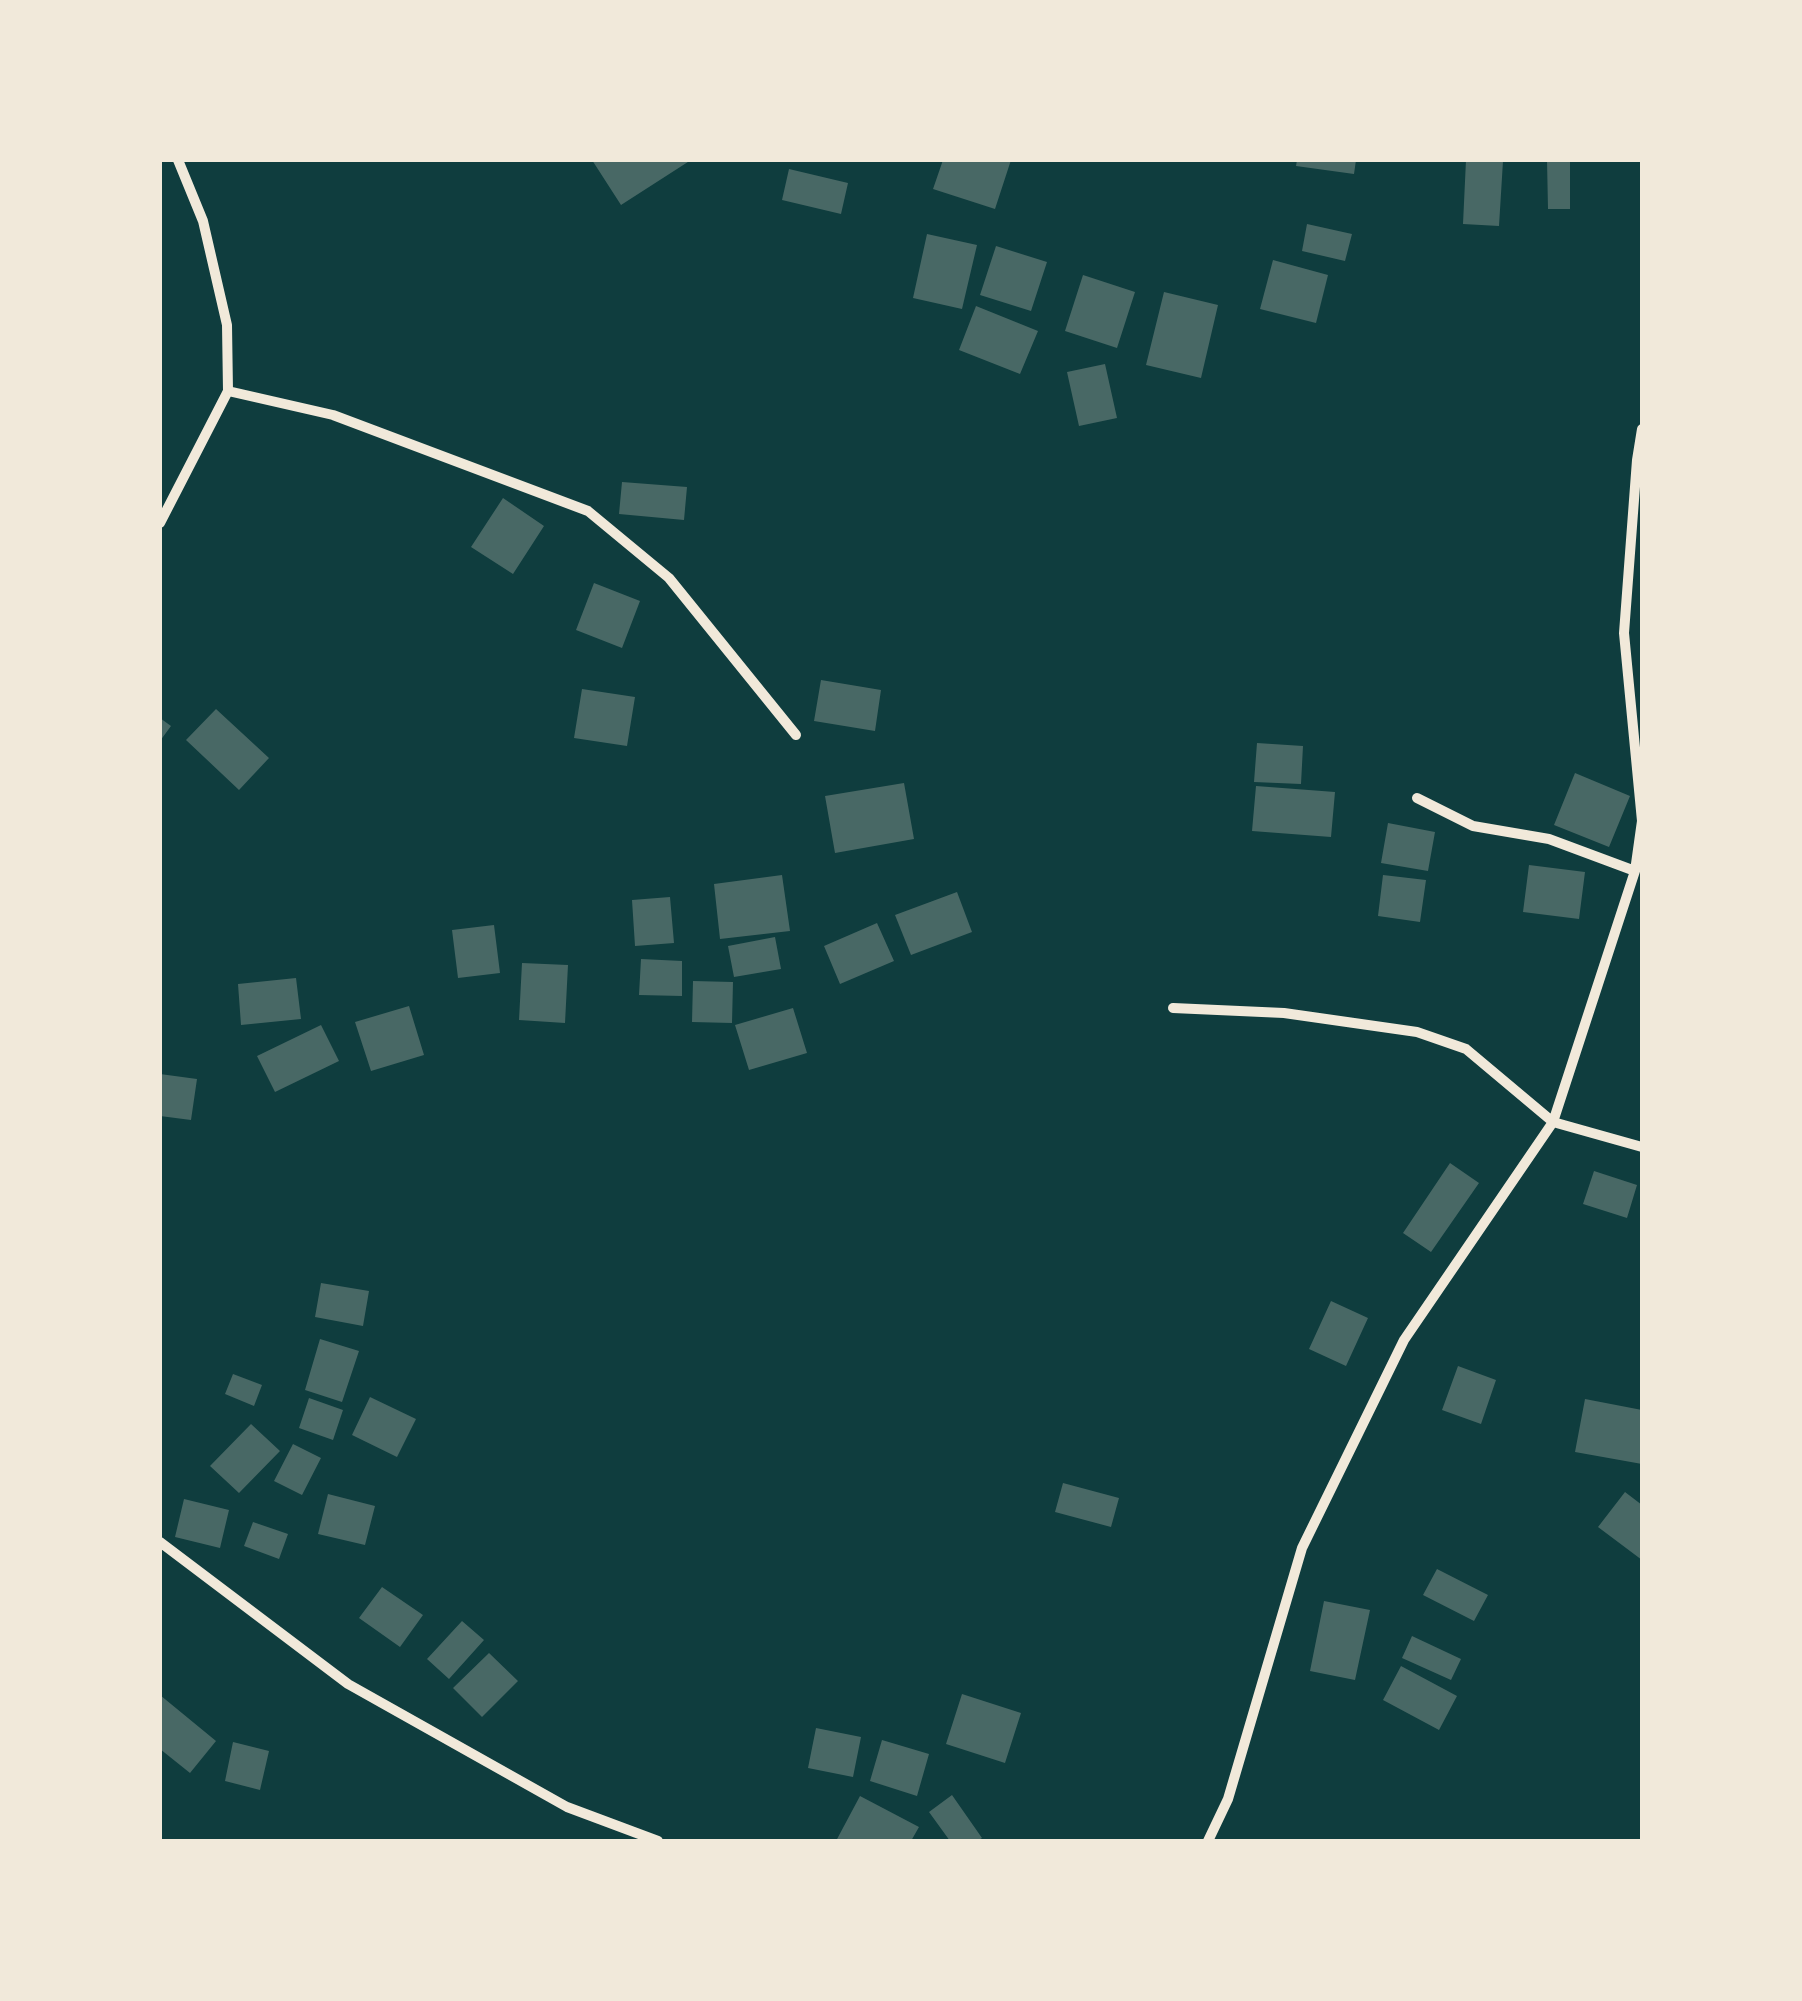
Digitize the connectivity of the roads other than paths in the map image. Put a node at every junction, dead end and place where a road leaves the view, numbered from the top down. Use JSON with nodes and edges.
{"nodes":[{"id":1,"x":178,"y":160,"type":"edge"},
{"id":2,"x":228,"y":391,"type":"junction"},
{"id":3,"x":1642,"y":429,"type":"edge"},
{"id":4,"x":160,"y":523,"type":"edge"},
{"id":5,"x":796,"y":735,"type":"dead end"},
{"id":6,"x":1417,"y":798,"type":"dead end"},
{"id":7,"x":1635,"y":871,"type":"junction"},
{"id":8,"x":1173,"y":1008,"type":"dead end"},
{"id":9,"x":1554,"y":1122,"type":"junction"},
{"id":10,"x":1642,"y":1147,"type":"edge"},
{"id":11,"x":160,"y":1542,"type":"edge"},
{"id":12,"x":658,"y":1841,"type":"edge"},
{"id":13,"x":1208,"y":1841,"type":"edge"}],
"edges":[{"from":1,"to":2,"type":"street"},
{"from":2,"to":4,"type":"street"},
{"from":2,"to":5,"type":"street"},
{"from":3,"to":7,"type":"street"},
{"from":6,"to":7,"type":"street"},
{"from":7,"to":9,"type":"street"},
{"from":8,"to":9,"type":"street"},
{"from":9,"to":10,"type":"street"},
{"from":9,"to":13,"type":"street"},
{"from":11,"to":12,"type":"street"}]}
